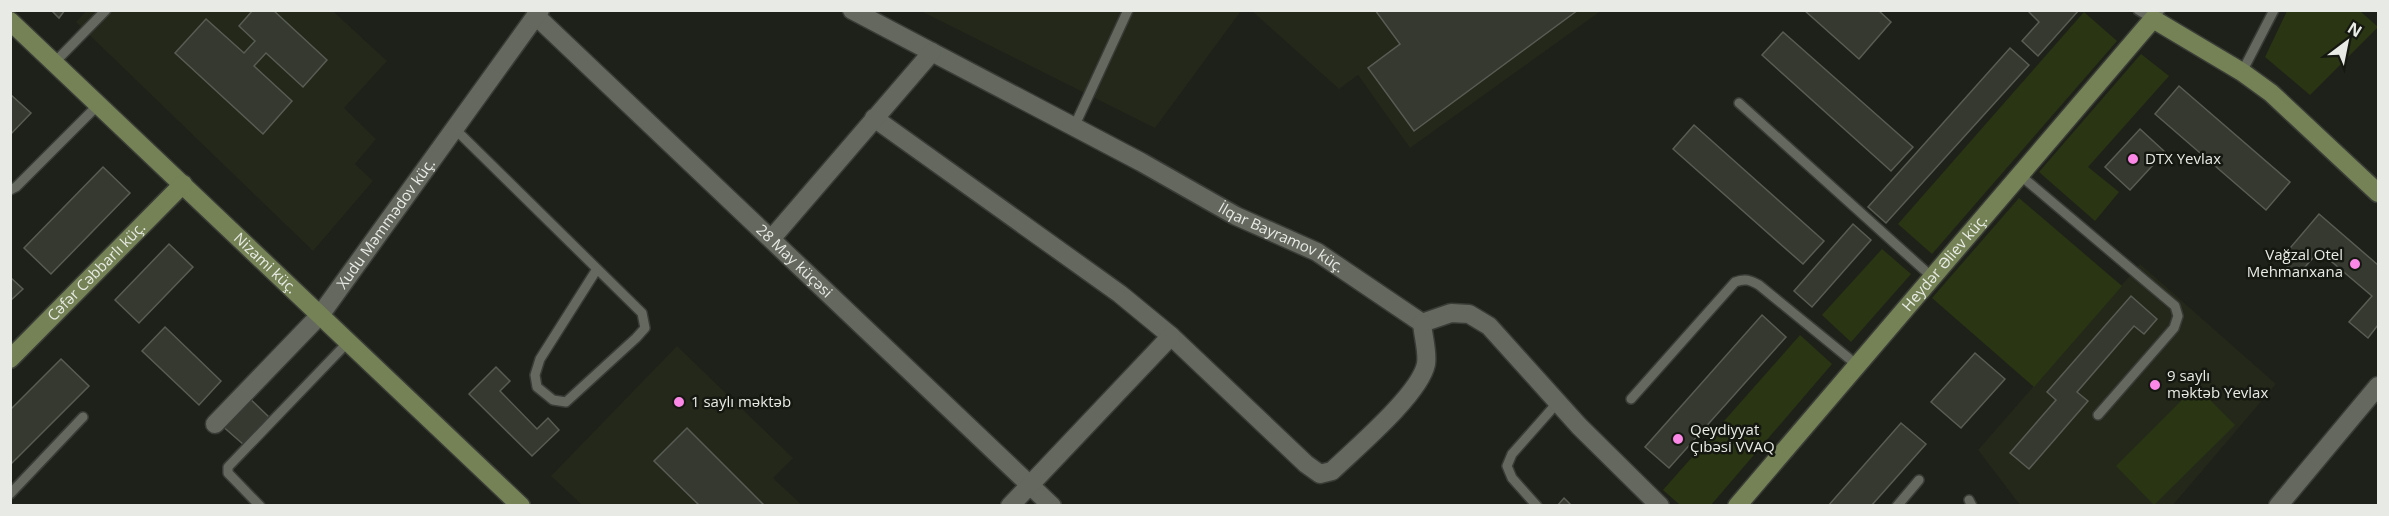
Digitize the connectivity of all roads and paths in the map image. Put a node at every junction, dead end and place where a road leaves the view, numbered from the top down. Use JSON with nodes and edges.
{"nodes":[{"id":1,"x":106,"y":10,"type":"edge"},
{"id":2,"x":852,"y":10,"type":"edge"},
{"id":3,"x":1128,"y":10,"type":"edge"},
{"id":4,"x":2274,"y":10,"type":"edge"},
{"id":5,"x":538,"y":13,"type":"edge"},
{"id":6,"x":2150,"y":13,"type":"edge"},
{"id":7,"x":10,"y":21,"type":"edge"},
{"id":8,"x":932,"y":52,"type":"junction"},
{"id":9,"x":55,"y":62,"type":"junction"},
{"id":10,"x":2242,"y":72,"type":"junction"},
{"id":11,"x":1739,"y":103,"type":"dead end"},
{"id":12,"x":99,"y":104,"type":"junction"},
{"id":13,"x":874,"y":118,"type":"junction"},
{"id":14,"x":1074,"y":127,"type":"junction"},
{"id":15,"x":455,"y":129,"type":"junction"},
{"id":16,"x":2020,"y":175,"type":"junction"},
{"id":17,"x":183,"y":184,"type":"junction"},
{"id":18,"x":10,"y":190,"type":"edge"},
{"id":19,"x":2379,"y":193,"type":"edge"},
{"id":20,"x":771,"y":238,"type":"junction"},
{"id":21,"x":597,"y":269,"type":"junction"},
{"id":22,"x":1932,"y":277,"type":"junction"},
{"id":23,"x":321,"y":314,"type":"junction"},
{"id":24,"x":1422,"y":323,"type":"junction"},
{"id":25,"x":1171,"y":336,"type":"junction"},
{"id":26,"x":350,"y":341,"type":"junction"},
{"id":27,"x":10,"y":359,"type":"edge"},
{"id":28,"x":1857,"y":365,"type":"junction"},
{"id":29,"x":2379,"y":386,"type":"edge"},
{"id":30,"x":1631,"y":399,"type":"dead end"},
{"id":31,"x":1558,"y":402,"type":"junction"},
{"id":32,"x":2098,"y":415,"type":"dead end"},
{"id":33,"x":83,"y":417,"type":"dead end"},
{"id":34,"x":215,"y":424,"type":"dead end"},
{"id":35,"x":1919,"y":480,"type":"dead end"},
{"id":36,"x":1031,"y":484,"type":"junction"},
{"id":37,"x":10,"y":494,"type":"edge"},
{"id":38,"x":2280,"y":505,"type":"edge"},
{"id":39,"x":260,"y":506,"type":"edge"},
{"id":40,"x":520,"y":506,"type":"edge"},
{"id":41,"x":1010,"y":506,"type":"edge"},
{"id":42,"x":1052,"y":506,"type":"edge"},
{"id":43,"x":1537,"y":506,"type":"edge"},
{"id":44,"x":1660,"y":506,"type":"edge"},
{"id":45,"x":1737,"y":506,"type":"edge"},
{"id":46,"x":1897,"y":506,"type":"edge"}],
"edges":[{"from":1,"to":9,"type":"lane"},
{"from":2,"to":8,"type":"street","name":"İlqar Bayramov küç."},
{"from":3,"to":14,"type":"lane"},
{"from":4,"to":10,"type":"lane"},
{"from":5,"to":15,"type":"street","name":"Xudu Məmmədov küç."},
{"from":5,"to":20,"type":"street","name":"28 May küçəsi"},
{"from":6,"to":10,"type":"street"},
{"from":6,"to":16,"type":"street","name":"Heydər Əliev küç."},
{"from":7,"to":9,"type":"street","name":"Nizami küç."},
{"from":8,"to":13,"type":"street"},
{"from":8,"to":14,"type":"street","name":"İlqar Bayramov küç."},
{"from":9,"to":12,"type":"street","name":"Nizami küç."},
{"from":10,"to":19,"type":"street"},
{"from":11,"to":22,"type":"lane"},
{"from":12,"to":17,"type":"street","name":"Nizami küç."},
{"from":12,"to":18,"type":"lane"},
{"from":13,"to":20,"type":"street"},
{"from":13,"to":25,"type":"street"},
{"from":14,"to":24,"type":"street","name":"İlqar Bayramov küç."},
{"from":15,"to":21,"type":"lane"},
{"from":15,"to":23,"type":"street","name":"Xudu Məmmədov küç."},
{"from":16,"to":22,"type":"street","name":"Heydər Əliev küç."},
{"from":16,"to":32,"type":"lane"},
{"from":17,"to":23,"type":"street","name":"Nizami küç."},
{"from":17,"to":27,"type":"street","name":"Cəfər Cəbbarlı küç."},
{"from":20,"to":36,"type":"street","name":"28 May küçəsi"},
{"from":21,"to":21,"type":"lane"},
{"from":22,"to":28,"type":"street","name":"Heydər Əliev küç."},
{"from":23,"to":26,"type":"street","name":"Nizami küç."},
{"from":23,"to":34,"type":"street","name":"Xudu Məmmədov küç."},
{"from":24,"to":25,"type":"street"},
{"from":24,"to":31,"type":"street"},
{"from":25,"to":36,"type":"street"},
{"from":26,"to":39,"type":"lane"},
{"from":26,"to":40,"type":"street","name":"Nizami küç."},
{"from":28,"to":30,"type":"lane"},
{"from":28,"to":45,"type":"street","name":"Heydər Əliev küç."},
{"from":29,"to":38,"type":"street"},
{"from":31,"to":43,"type":"lane"},
{"from":31,"to":44,"type":"street"},
{"from":33,"to":37,"type":"lane"},
{"from":35,"to":46,"type":"lane"},
{"from":36,"to":41,"type":"street"},
{"from":36,"to":42,"type":"street","name":"28 May küçəsi"}]}
